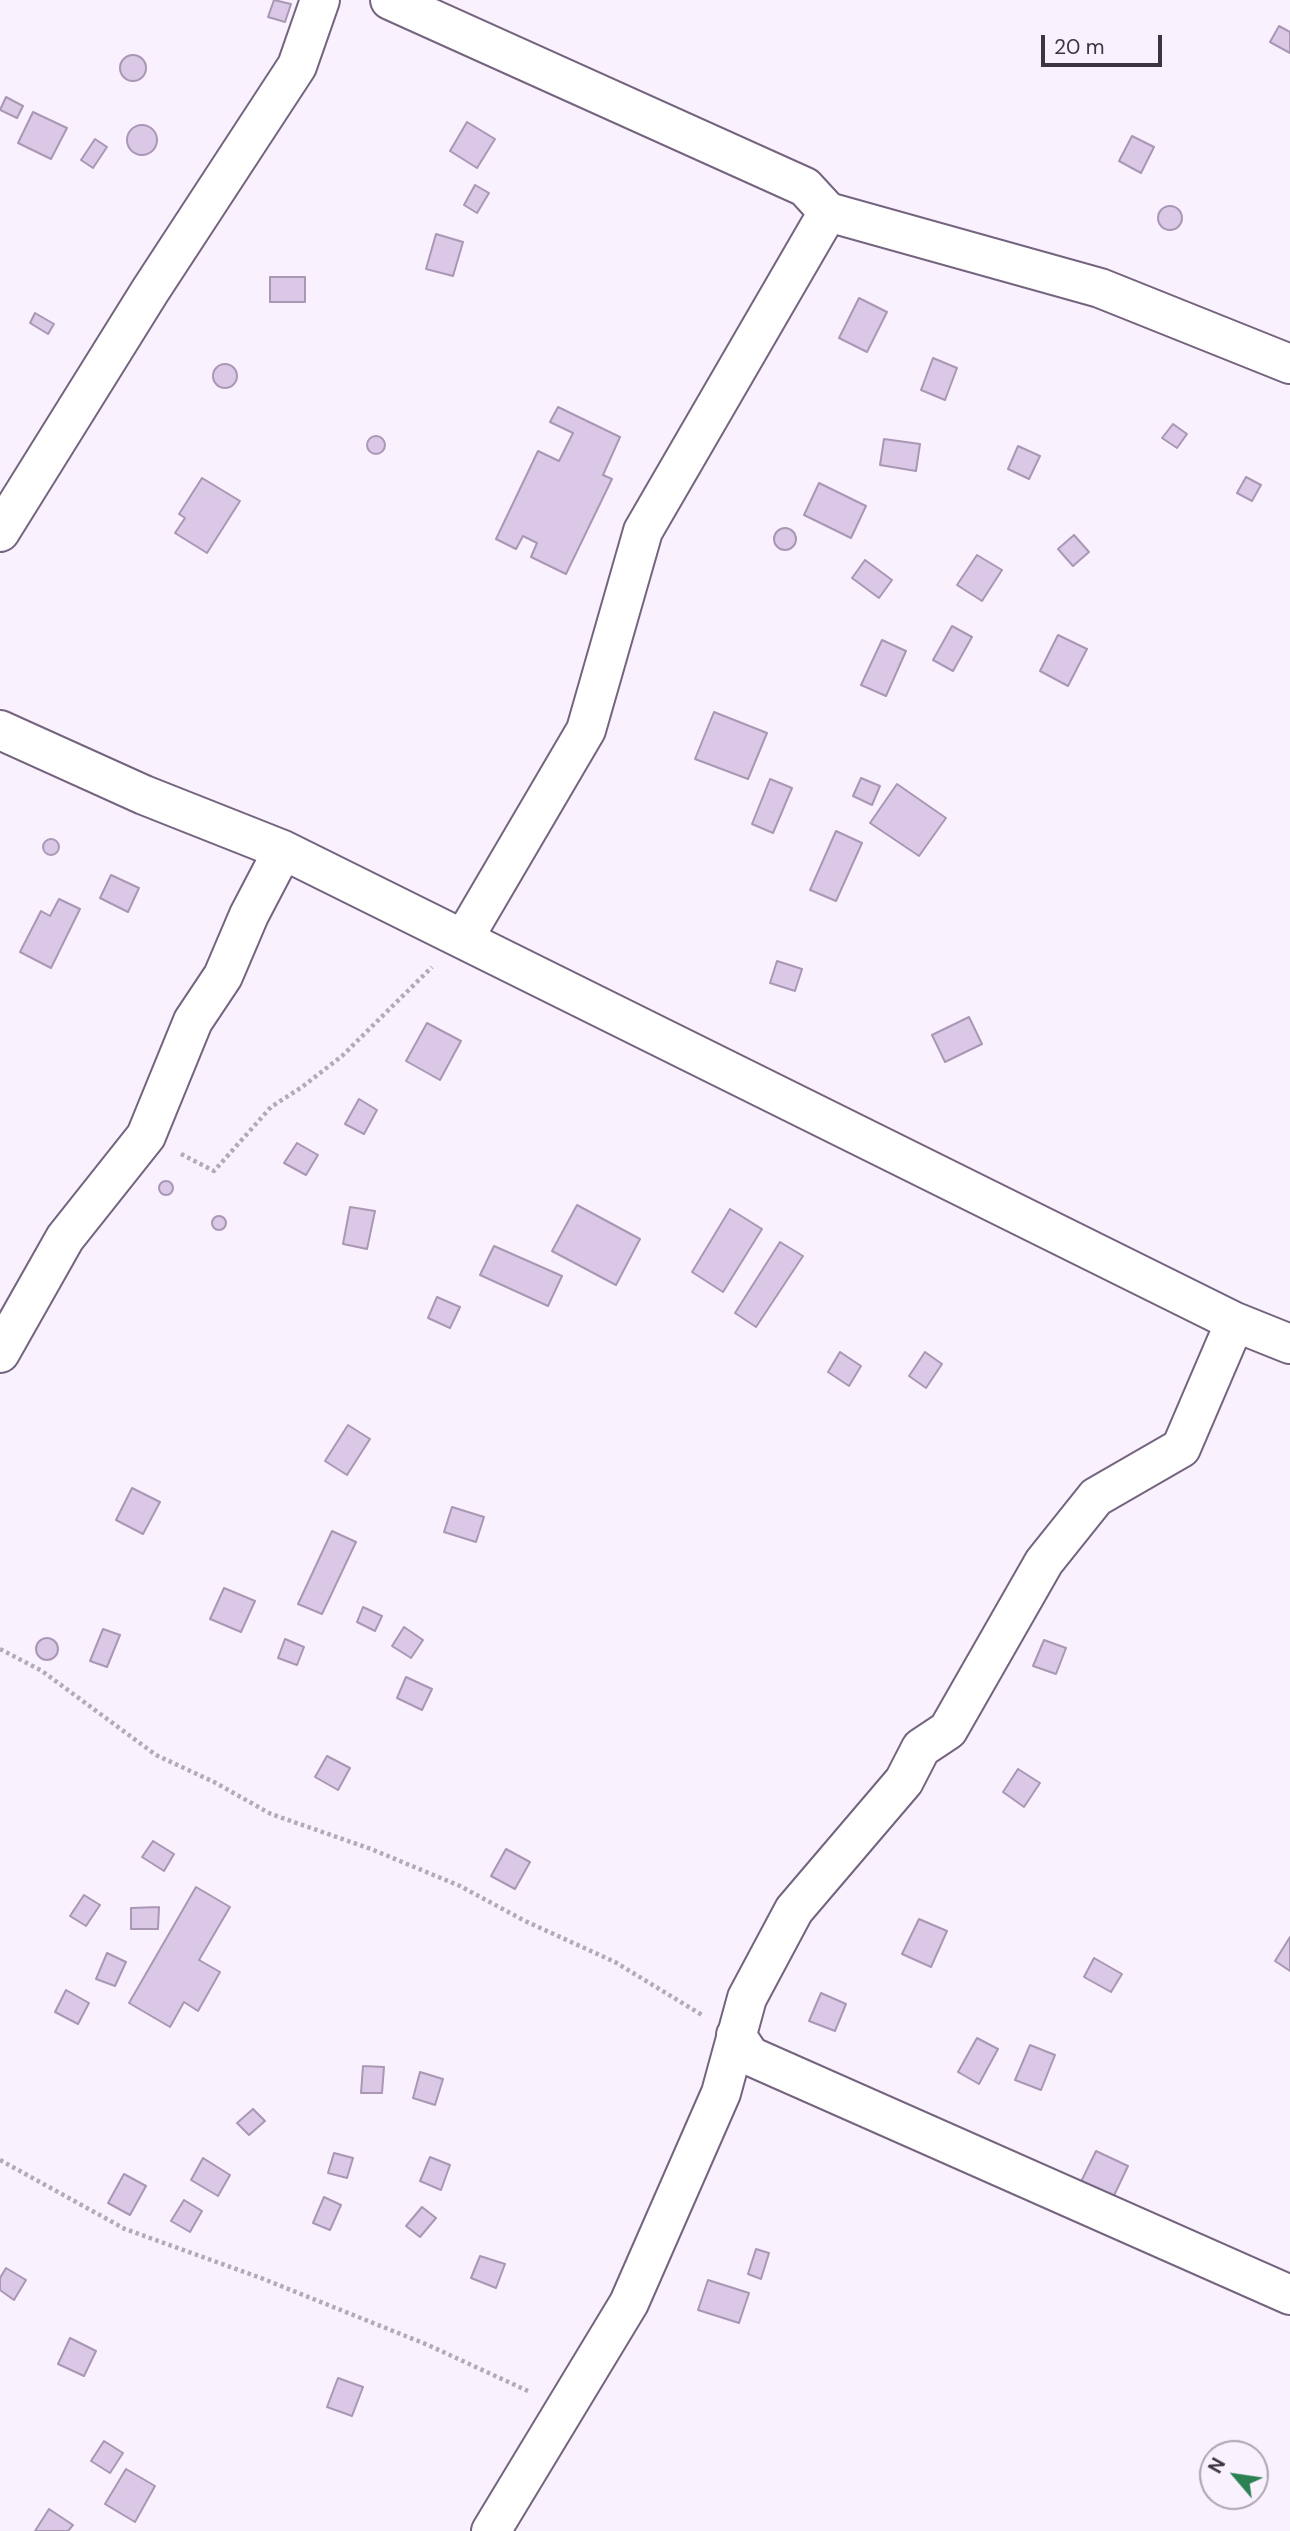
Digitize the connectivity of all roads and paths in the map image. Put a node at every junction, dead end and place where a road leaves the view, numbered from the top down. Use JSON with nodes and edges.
{"nodes":[{"id":1,"x":320,"y":0,"type":"edge"},
{"id":2,"x":390,"y":0,"type":"edge"},
{"id":3,"x":828,"y":212,"type":"junction"},
{"id":4,"x":1290,"y":364,"type":"edge"},
{"id":5,"x":0,"y":532,"type":"edge"},
{"id":6,"x":0,"y":730,"type":"edge"},
{"id":7,"x":284,"y":850,"type":"junction"},
{"id":8,"x":464,"y":938,"type":"junction"},
{"id":9,"x":146,"y":1136,"type":"junction"},
{"id":10,"x":1235,"y":1322,"type":"junction"},
{"id":11,"x":1290,"y":1344,"type":"edge"},
{"id":12,"x":0,"y":1353,"type":"edge"},
{"id":13,"x":0,"y":1649,"type":"edge"},
{"id":14,"x":736,"y":2035,"type":"junction"},
{"id":15,"x":0,"y":2160,"type":"edge"},
{"id":16,"x":1290,"y":2295,"type":"edge"},
{"id":17,"x":564,"y":2408,"type":"junction"},
{"id":18,"x":491,"y":2531,"type":"edge"}],
"edges":[{"from":1,"to":5,"type":"street"},
{"from":2,"to":3,"type":"street"},
{"from":3,"to":4,"type":"street"},
{"from":3,"to":8,"type":"street"},
{"from":6,"to":7,"type":"street"},
{"from":7,"to":8,"type":"street"},
{"from":7,"to":9,"type":"street"},
{"from":8,"to":9,"type":"path"},
{"from":8,"to":10,"type":"street"},
{"from":9,"to":12,"type":"street"},
{"from":10,"to":11,"type":"street"},
{"from":10,"to":14,"type":"street"},
{"from":13,"to":14,"type":"path"},
{"from":14,"to":16,"type":"street"},
{"from":14,"to":17,"type":"street"},
{"from":15,"to":17,"type":"path"},
{"from":17,"to":18,"type":"street"}]}
